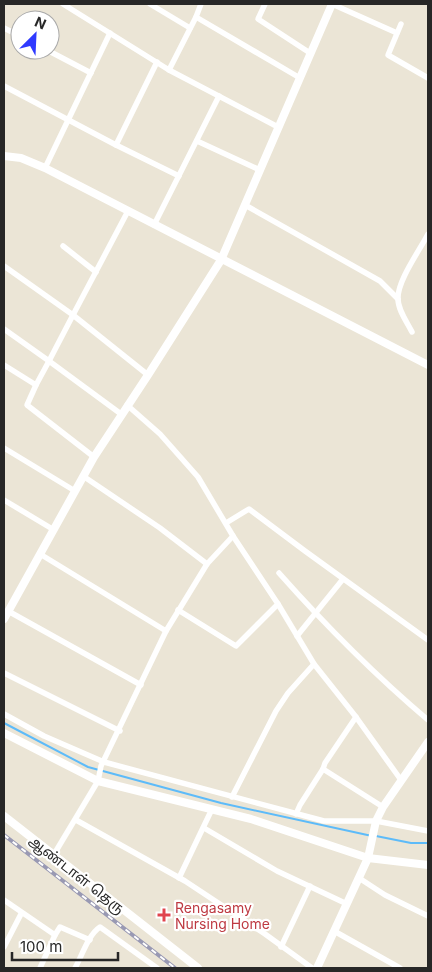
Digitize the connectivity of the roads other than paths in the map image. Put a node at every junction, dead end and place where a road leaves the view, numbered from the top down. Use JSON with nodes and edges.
{"nodes":[{"id":1,"x":63,"y":4,"type":"edge"},
{"id":2,"x":150,"y":4,"type":"edge"},
{"id":3,"x":200,"y":4,"type":"edge"},
{"id":4,"x":265,"y":4,"type":"edge"},
{"id":5,"x":332,"y":4,"type":"edge"},
{"id":6,"x":196,"y":17,"type":"junction"},
{"id":7,"x":401,"y":24,"type":"dead end"},
{"id":8,"x":190,"y":28,"type":"junction"},
{"id":9,"x":110,"y":33,"type":"junction"},
{"id":10,"x":398,"y":33,"type":"junction"},
{"id":11,"x":310,"y":53,"type":"junction"},
{"id":12,"x":60,"y":57,"type":"edge"},
{"id":13,"x":157,"y":62,"type":"junction"},
{"id":14,"x":170,"y":70,"type":"junction"},
{"id":15,"x":91,"y":73,"type":"junction"},
{"id":16,"x":300,"y":78,"type":"junction"},
{"id":17,"x":428,"y":78,"type":"edge"},
{"id":18,"x":4,"y":86,"type":"edge"},
{"id":19,"x":219,"y":96,"type":"junction"},
{"id":20,"x":68,"y":119,"type":"junction"},
{"id":21,"x":278,"y":127,"type":"junction"},
{"id":22,"x":196,"y":141,"type":"junction"},
{"id":23,"x":116,"y":145,"type":"junction"},
{"id":24,"x":5,"y":155,"type":"edge"},
{"id":25,"x":45,"y":168,"type":"junction"},
{"id":26,"x":260,"y":170,"type":"junction"},
{"id":27,"x":179,"y":176,"type":"junction"},
{"id":28,"x":245,"y":205,"type":"junction"},
{"id":29,"x":128,"y":211,"type":"junction"},
{"id":30,"x":154,"y":225,"type":"junction"},
{"id":31,"x":428,"y":234,"type":"edge"},
{"id":32,"x":63,"y":246,"type":"dead end"},
{"id":33,"x":220,"y":260,"type":"junction"},
{"id":34,"x":4,"y":266,"type":"edge"},
{"id":35,"x":96,"y":272,"type":"junction"},
{"id":36,"x":398,"y":298,"type":"junction"},
{"id":37,"x":73,"y":315,"type":"junction"},
{"id":38,"x":4,"y":329,"type":"edge"},
{"id":39,"x":412,"y":332,"type":"dead end"},
{"id":40,"x":50,"y":361,"type":"junction"},
{"id":41,"x":4,"y":365,"type":"edge"},
{"id":42,"x":428,"y":365,"type":"edge"},
{"id":43,"x":148,"y":375,"type":"junction"},
{"id":44,"x":36,"y":385,"type":"junction"},
{"id":45,"x":127,"y":405,"type":"junction"},
{"id":46,"x":121,"y":414,"type":"junction"},
{"id":47,"x":4,"y":448,"type":"edge"},
{"id":48,"x":94,"y":457,"type":"junction"},
{"id":49,"x":83,"y":476,"type":"junction"},
{"id":50,"x":75,"y":491,"type":"junction"},
{"id":51,"x":4,"y":500,"type":"edge"},
{"id":52,"x":226,"y":523,"type":"junction"},
{"id":53,"x":54,"y":530,"type":"junction"},
{"id":54,"x":233,"y":536,"type":"junction"},
{"id":55,"x":40,"y":554,"type":"junction"},
{"id":56,"x":207,"y":564,"type":"junction"},
{"id":57,"x":279,"y":573,"type":"dead end"},
{"id":58,"x":343,"y":579,"type":"junction"},
{"id":59,"x":278,"y":604,"type":"junction"},
{"id":60,"x":178,"y":610,"type":"junction"},
{"id":61,"x":8,"y":612,"type":"junction"},
{"id":62,"x":315,"y":614,"type":"junction"},
{"id":63,"x":4,"y":619,"type":"edge"},
{"id":64,"x":166,"y":631,"type":"junction"},
{"id":65,"x":297,"y":636,"type":"junction"},
{"id":66,"x":428,"y":640,"type":"edge"},
{"id":67,"x":314,"y":664,"type":"junction"},
{"id":68,"x":4,"y":673,"type":"edge"},
{"id":69,"x":141,"y":685,"type":"junction"},
{"id":70,"x":4,"y":714,"type":"edge"},
{"id":71,"x":356,"y":717,"type":"junction"},
{"id":72,"x":428,"y":720,"type":"edge"},
{"id":73,"x":120,"y":731,"type":"junction"},
{"id":74,"x":4,"y":733,"type":"edge"},
{"id":75,"x":428,"y":742,"type":"edge"},
{"id":76,"x":102,"y":764,"type":"junction"},
{"id":77,"x":323,"y":769,"type":"junction"},
{"id":78,"x":99,"y":778,"type":"junction"},
{"id":79,"x":401,"y":780,"type":"junction"},
{"id":80,"x":232,"y":797,"type":"junction"},
{"id":81,"x":383,"y":807,"type":"junction"},
{"id":82,"x":212,"y":809,"type":"junction"},
{"id":83,"x":296,"y":814,"type":"junction"},
{"id":84,"x":4,"y":816,"type":"edge"},
{"id":85,"x":76,"y":820,"type":"junction"},
{"id":86,"x":375,"y":824,"type":"junction"},
{"id":87,"x":204,"y":828,"type":"junction"},
{"id":88,"x":428,"y":831,"type":"edge"},
{"id":89,"x":369,"y":854,"type":"junction"},
{"id":90,"x":53,"y":856,"type":"junction"},
{"id":91,"x":428,"y":865,"type":"edge"},
{"id":92,"x":179,"y":878,"type":"junction"},
{"id":93,"x":359,"y":878,"type":"junction"},
{"id":94,"x":310,"y":886,"type":"junction"},
{"id":95,"x":4,"y":900,"type":"edge"},
{"id":96,"x":347,"y":904,"type":"junction"},
{"id":97,"x":21,"y":914,"type":"junction"},
{"id":98,"x":428,"y":916,"type":"edge"},
{"id":99,"x":334,"y":932,"type":"junction"},
{"id":100,"x":56,"y":935,"type":"junction"},
{"id":101,"x":90,"y":940,"type":"junction"},
{"id":102,"x":4,"y":947,"type":"edge"},
{"id":103,"x":282,"y":947,"type":"junction"},
{"id":104,"x":40,"y":968,"type":"edge"},
{"id":105,"x":76,"y":968,"type":"edge"},
{"id":106,"x":157,"y":968,"type":"edge"},
{"id":107,"x":198,"y":968,"type":"edge"},
{"id":108,"x":312,"y":968,"type":"edge"},
{"id":109,"x":317,"y":968,"type":"edge"},
{"id":110,"x":400,"y":968,"type":"edge"}],
"edges":[{"from":1,"to":9,"type":"street"},
{"from":2,"to":8,"type":"street"},
{"from":3,"to":6,"type":"street"},
{"from":4,"to":11,"type":"street"},
{"from":5,"to":10,"type":"street"},
{"from":5,"to":11,"type":"street"},
{"from":6,"to":8,"type":"street"},
{"from":6,"to":16,"type":"street"},
{"from":7,"to":10,"type":"street"},
{"from":8,"to":14,"type":"street"},
{"from":9,"to":13,"type":"street"},
{"from":9,"to":15,"type":"street"},
{"from":10,"to":17,"type":"street"},
{"from":11,"to":16,"type":"street"},
{"from":12,"to":15,"type":"street"},
{"from":13,"to":14,"type":"street"},
{"from":13,"to":23,"type":"street"},
{"from":14,"to":19,"type":"street"},
{"from":15,"to":20,"type":"street"},
{"from":16,"to":21,"type":"street"},
{"from":18,"to":20,"type":"street"},
{"from":19,"to":21,"type":"street"},
{"from":19,"to":22,"type":"street"},
{"from":20,"to":23,"type":"street"},
{"from":20,"to":25,"type":"street"},
{"from":21,"to":26,"type":"street"},
{"from":22,"to":26,"type":"street"},
{"from":22,"to":27,"type":"street"},
{"from":23,"to":27,"type":"street"},
{"from":24,"to":25,"type":"street"},
{"from":25,"to":29,"type":"street"},
{"from":26,"to":28,"type":"street"},
{"from":27,"to":30,"type":"street"},
{"from":28,"to":33,"type":"street"},
{"from":28,"to":36,"type":"street"},
{"from":29,"to":30,"type":"street"},
{"from":29,"to":35,"type":"street"},
{"from":30,"to":33,"type":"street"},
{"from":31,"to":36,"type":"street"},
{"from":32,"to":35,"type":"street"},
{"from":33,"to":42,"type":"street"},
{"from":33,"to":43,"type":"street"},
{"from":34,"to":37,"type":"street"},
{"from":35,"to":37,"type":"street"},
{"from":36,"to":39,"type":"street"},
{"from":37,"to":40,"type":"street"},
{"from":37,"to":43,"type":"street"},
{"from":38,"to":40,"type":"street"},
{"from":40,"to":44,"type":"street"},
{"from":40,"to":46,"type":"street"},
{"from":41,"to":44,"type":"street"},
{"from":43,"to":45,"type":"street"},
{"from":44,"to":48,"type":"street"},
{"from":45,"to":46,"type":"street"},
{"from":45,"to":52,"type":"street"},
{"from":46,"to":48,"type":"street"},
{"from":47,"to":50,"type":"street"},
{"from":48,"to":49,"type":"street"},
{"from":49,"to":50,"type":"street"},
{"from":49,"to":56,"type":"street"},
{"from":50,"to":53,"type":"street"},
{"from":51,"to":53,"type":"street"},
{"from":52,"to":54,"type":"street"},
{"from":52,"to":58,"type":"street"},
{"from":53,"to":55,"type":"street"},
{"from":54,"to":56,"type":"street"},
{"from":54,"to":59,"type":"street"},
{"from":55,"to":61,"type":"street"},
{"from":55,"to":64,"type":"street"},
{"from":56,"to":60,"type":"street"},
{"from":57,"to":62,"type":"street"},
{"from":58,"to":62,"type":"street"},
{"from":58,"to":66,"type":"street"},
{"from":59,"to":60,"type":"street"},
{"from":59,"to":65,"type":"street"},
{"from":60,"to":64,"type":"street"},
{"from":61,"to":63,"type":"street"},
{"from":61,"to":69,"type":"street"},
{"from":62,"to":65,"type":"street"},
{"from":62,"to":72,"type":"street"},
{"from":64,"to":69,"type":"street"},
{"from":65,"to":67,"type":"street"},
{"from":67,"to":71,"type":"street"},
{"from":67,"to":80,"type":"street"},
{"from":68,"to":73,"type":"street"},
{"from":69,"to":73,"type":"street"},
{"from":70,"to":76,"type":"street"},
{"from":71,"to":77,"type":"street"},
{"from":71,"to":79,"type":"street"},
{"from":73,"to":76,"type":"street"},
{"from":74,"to":78,"type":"street"},
{"from":75,"to":79,"type":"street"},
{"from":76,"to":78,"type":"street"},
{"from":76,"to":80,"type":"street"},
{"from":77,"to":81,"type":"street"},
{"from":77,"to":83,"type":"street"},
{"from":78,"to":82,"type":"street"},
{"from":78,"to":85,"type":"street"},
{"from":79,"to":81,"type":"street"},
{"from":80,"to":83,"type":"street"},
{"from":81,"to":86,"type":"street"},
{"from":82,"to":87,"type":"street"},
{"from":82,"to":89,"type":"street"},
{"from":83,"to":86,"type":"street"},
{"from":84,"to":90,"type":"street","name":"ஆண்டாள் தெரு"},
{"from":85,"to":90,"type":"street"},
{"from":85,"to":92,"type":"street"},
{"from":86,"to":88,"type":"street"},
{"from":86,"to":89,"type":"street"},
{"from":87,"to":92,"type":"street"},
{"from":87,"to":94,"type":"street"},
{"from":89,"to":91,"type":"street"},
{"from":89,"to":93,"type":"street"},
{"from":90,"to":107,"type":"street","name":"ஆண்டாள் தெரு"},
{"from":92,"to":103,"type":"street"},
{"from":93,"to":96,"type":"street"},
{"from":93,"to":98,"type":"street"},
{"from":94,"to":96,"type":"street"},
{"from":94,"to":103,"type":"street"},
{"from":95,"to":97,"type":"street"},
{"from":96,"to":99,"type":"street"},
{"from":97,"to":100,"type":"street"},
{"from":97,"to":102,"type":"street"},
{"from":99,"to":109,"type":"street"},
{"from":99,"to":110,"type":"street"},
{"from":100,"to":101,"type":"street"},
{"from":100,"to":104,"type":"street"},
{"from":101,"to":105,"type":"street"},
{"from":101,"to":106,"type":"street"},
{"from":103,"to":108,"type":"street"}]}
